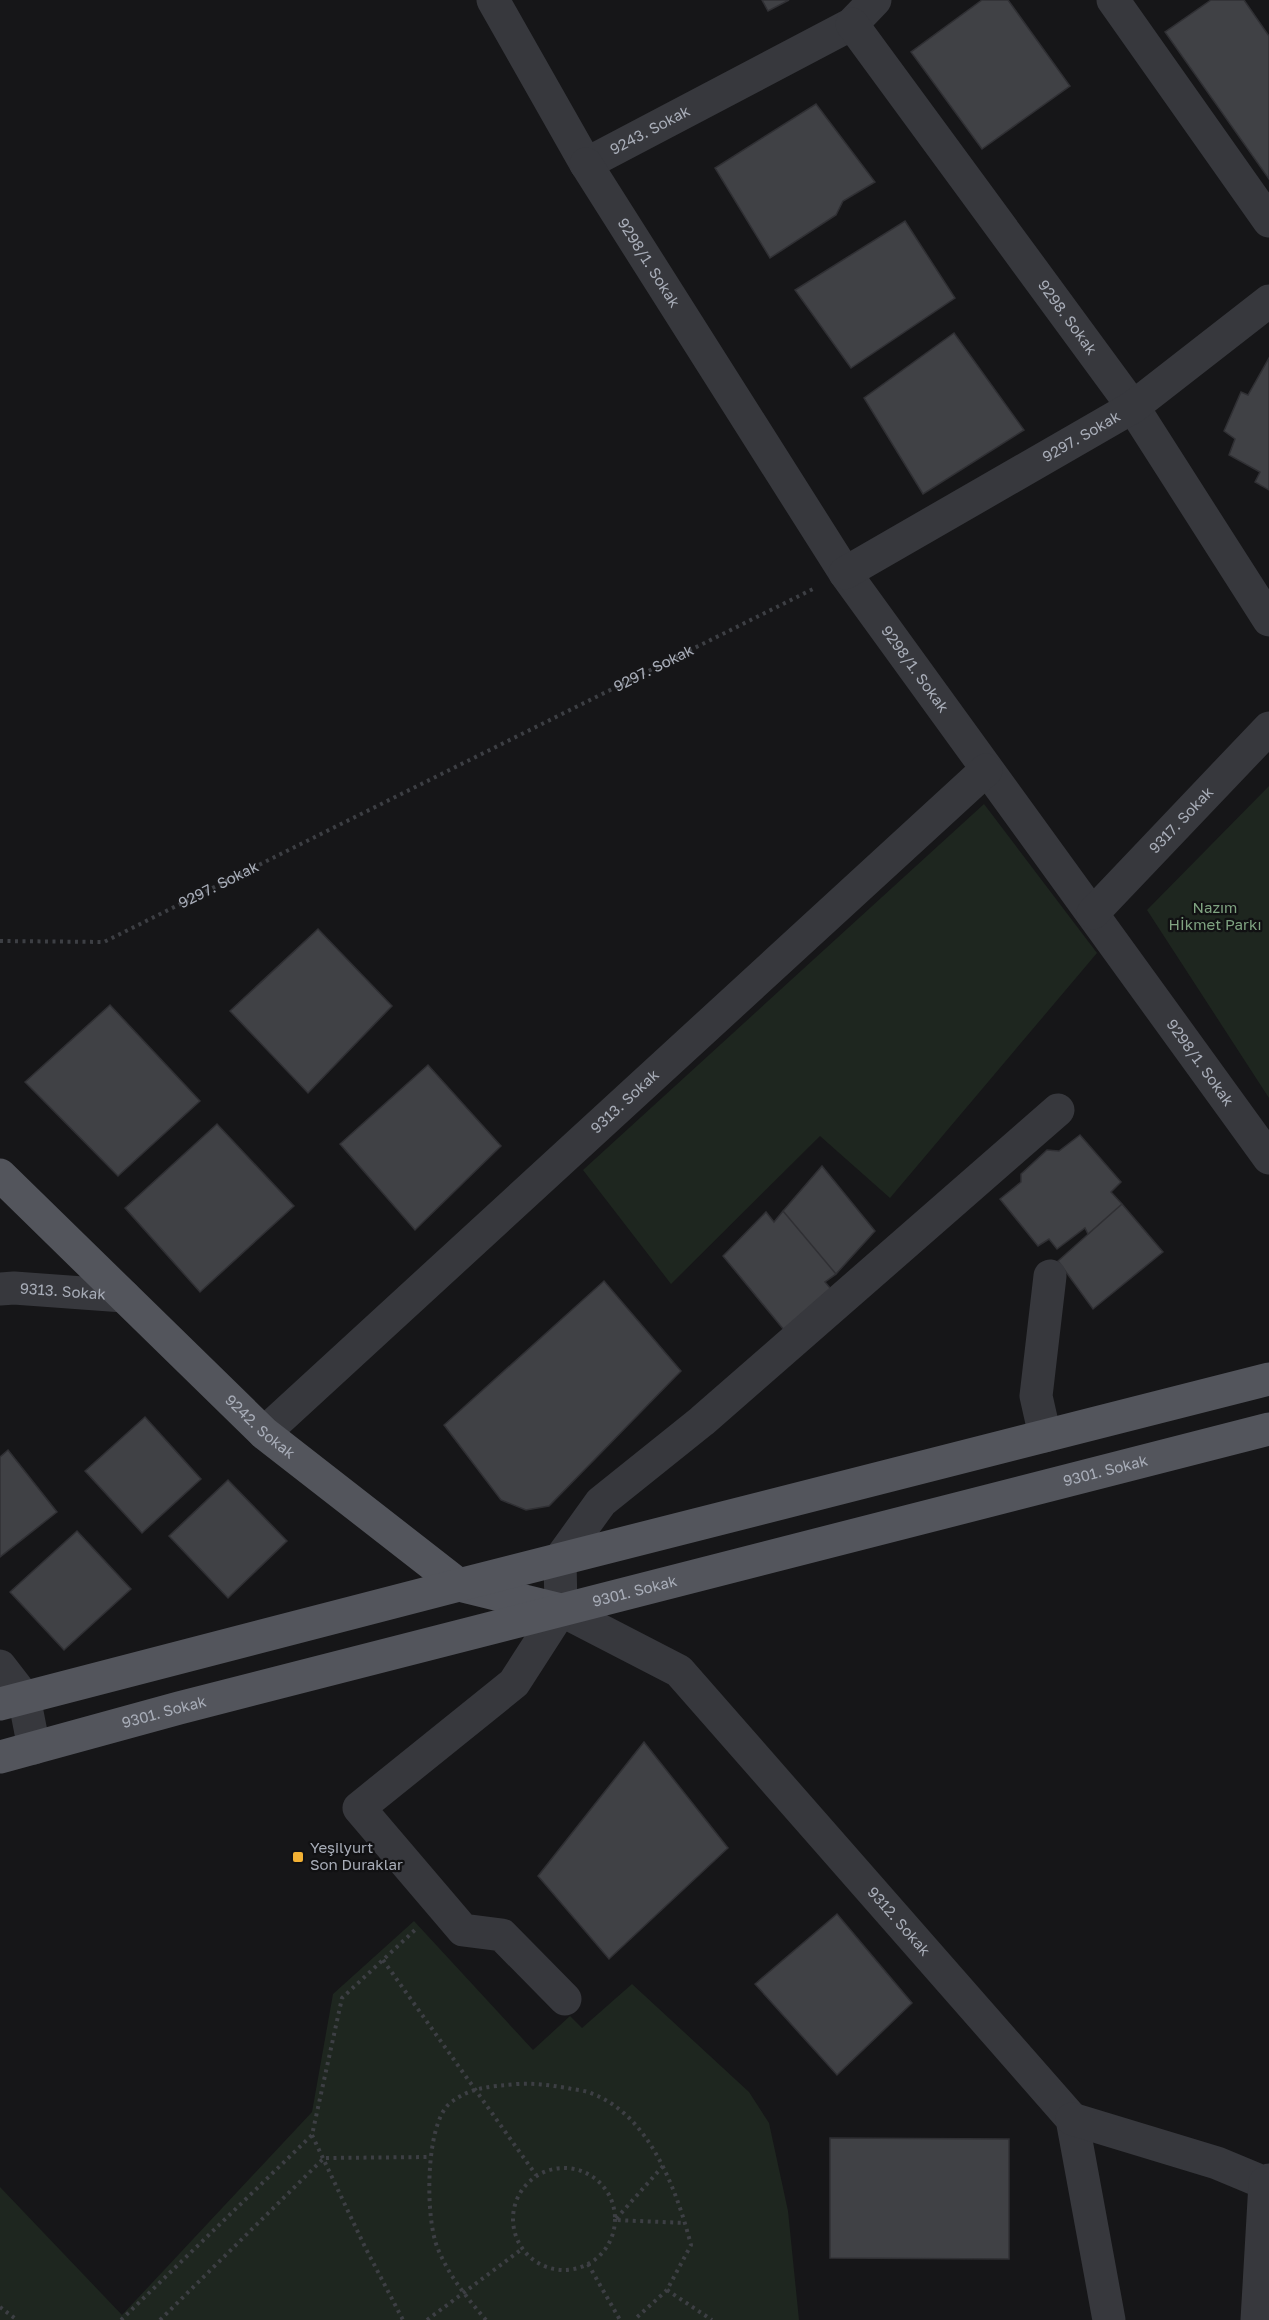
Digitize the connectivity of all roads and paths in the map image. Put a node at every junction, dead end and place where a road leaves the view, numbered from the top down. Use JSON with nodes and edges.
{"nodes":[{"id":1,"x":494,"y":0,"type":"edge"},
{"id":2,"x":875,"y":0,"type":"edge"},
{"id":3,"x":1113,"y":0,"type":"edge"},
{"id":4,"x":852,"y":24,"type":"junction"},
{"id":5,"x":586,"y":164,"type":"junction"},
{"id":6,"x":1269,"y":221,"type":"edge"},
{"id":7,"x":1269,"y":301,"type":"edge"},
{"id":8,"x":1133,"y":407,"type":"junction"},
{"id":9,"x":845,"y":573,"type":"junction"},
{"id":10,"x":1269,"y":620,"type":"edge"},
{"id":11,"x":1269,"y":728,"type":"edge"},
{"id":12,"x":986,"y":770,"type":"junction"},
{"id":13,"x":1093,"y":913,"type":"junction"},
{"id":14,"x":0,"y":941,"type":"edge"},
{"id":15,"x":1058,"y":1110,"type":"dead end"},
{"id":16,"x":1269,"y":1158,"type":"edge"},
{"id":17,"x":0,"y":1175,"type":"edge"},
{"id":18,"x":1050,"y":1276,"type":"dead end"},
{"id":19,"x":0,"y":1289,"type":"edge"},
{"id":20,"x":124,"y":1296,"type":"junction"},
{"id":21,"x":1269,"y":1379,"type":"edge"},
{"id":22,"x":1269,"y":1429,"type":"edge"},
{"id":23,"x":264,"y":1432,"type":"junction"},
{"id":24,"x":1045,"y":1436,"type":"junction"},
{"id":25,"x":560,"y":1559,"type":"junction"},
{"id":26,"x":459,"y":1585,"type":"junction"},
{"id":27,"x":561,"y":1610,"type":"junction"},
{"id":28,"x":0,"y":1666,"type":"edge"},
{"id":29,"x":12,"y":1701,"type":"edge"},
{"id":30,"x":34,"y":1748,"type":"junction"},
{"id":31,"x":0,"y":1757,"type":"edge"},
{"id":32,"x":442,"y":1905,"type":"junction"},
{"id":33,"x":383,"y":1960,"type":"junction"},
{"id":34,"x":565,"y":1999,"type":"dead end"},
{"id":35,"x":474,"y":2088,"type":"junction"},
{"id":36,"x":1071,"y":2119,"type":"junction"},
{"id":37,"x":312,"y":2134,"type":"junction"},
{"id":38,"x":431,"y":2157,"type":"junction"},
{"id":39,"x":324,"y":2158,"type":"junction"},
{"id":40,"x":663,"y":2166,"type":"junction"},
{"id":41,"x":536,"y":2175,"type":"junction"},
{"id":42,"x":1267,"y":2182,"type":"edge"},
{"id":43,"x":615,"y":2220,"type":"junction"},
{"id":44,"x":686,"y":2223,"type":"junction"},
{"id":45,"x":522,"y":2249,"type":"junction"},
{"id":46,"x":588,"y":2264,"type":"junction"},
{"id":47,"x":667,"y":2290,"type":"junction"},
{"id":48,"x":463,"y":2293,"type":"junction"},
{"id":49,"x":0,"y":2307,"type":"edge"},
{"id":50,"x":16,"y":2320,"type":"edge"},
{"id":51,"x":121,"y":2320,"type":"edge"},
{"id":52,"x":160,"y":2320,"type":"edge"},
{"id":53,"x":403,"y":2320,"type":"edge"},
{"id":54,"x":427,"y":2320,"type":"edge"},
{"id":55,"x":486,"y":2320,"type":"edge"},
{"id":56,"x":620,"y":2320,"type":"edge"},
{"id":57,"x":634,"y":2320,"type":"edge"},
{"id":58,"x":712,"y":2320,"type":"edge"},
{"id":59,"x":1109,"y":2320,"type":"edge"},
{"id":60,"x":1257,"y":2320,"type":"edge"}],
"edges":[{"from":1,"to":5,"type":"street"},
{"from":2,"to":4,"type":"street","name":"9243. Sokak"},
{"from":3,"to":6,"type":"street"},
{"from":4,"to":5,"type":"street","name":"9243. Sokak"},
{"from":4,"to":8,"type":"street","name":"9298. Sokak"},
{"from":5,"to":9,"type":"street","name":"9298/1. Sokak"},
{"from":7,"to":8,"type":"street","name":"9297. Sokak"},
{"from":8,"to":9,"type":"street","name":"9297. Sokak"},
{"from":8,"to":10,"type":"street","name":"9298. Sokak"},
{"from":9,"to":12,"type":"street","name":"9298/1. Sokak"},
{"from":9,"to":14,"type":"path","name":"9297. Sokak"},
{"from":11,"to":13,"type":"street","name":"9317. Sokak"},
{"from":12,"to":13,"type":"street","name":"9298/1. Sokak"},
{"from":12,"to":23,"type":"street","name":"9313. Sokak"},
{"from":13,"to":16,"type":"street","name":"9298/1. Sokak"},
{"from":15,"to":25,"type":"street"},
{"from":17,"to":20,"type":"main road","name":"9242. Sokak"},
{"from":18,"to":24,"type":"street"},
{"from":19,"to":20,"type":"street","name":"9313. Sokak"},
{"from":20,"to":23,"type":"main road","name":"9242. Sokak"},
{"from":21,"to":24,"type":"main road"},
{"from":22,"to":27,"type":"main road","name":"9301. Sokak"},
{"from":23,"to":26,"type":"main road","name":"9242. Sokak"},
{"from":24,"to":25,"type":"main road"},
{"from":25,"to":26,"type":"main road"},
{"from":25,"to":27,"type":"street"},
{"from":26,"to":27,"type":"main road","name":"9242. Sokak"},
{"from":26,"to":29,"type":"main road"},
{"from":27,"to":30,"type":"main road","name":"9301. Sokak"},
{"from":27,"to":32,"type":"street"},
{"from":27,"to":36,"type":"street","name":"9312. Sokak"},
{"from":28,"to":29,"type":"street"},
{"from":29,"to":30,"type":"street"},
{"from":30,"to":31,"type":"main road","name":"9301. Sokak"},
{"from":32,"to":33,"type":"path"},
{"from":32,"to":34,"type":"street"},
{"from":33,"to":35,"type":"path"},
{"from":33,"to":37,"type":"path"},
{"from":35,"to":38,"type":"path"},
{"from":35,"to":40,"type":"path"},
{"from":35,"to":41,"type":"path"},
{"from":36,"to":42,"type":"street"},
{"from":36,"to":59,"type":"street"},
{"from":37,"to":39,"type":"path"},
{"from":37,"to":51,"type":"path"},
{"from":38,"to":39,"type":"path"},
{"from":38,"to":48,"type":"path"},
{"from":39,"to":52,"type":"path"},
{"from":39,"to":53,"type":"path"},
{"from":40,"to":43,"type":"path"},
{"from":40,"to":44,"type":"path"},
{"from":41,"to":43,"type":"path"},
{"from":41,"to":45,"type":"path"},
{"from":42,"to":60,"type":"street"},
{"from":43,"to":44,"type":"path"},
{"from":43,"to":46,"type":"path"},
{"from":44,"to":47,"type":"path"},
{"from":45,"to":46,"type":"path"},
{"from":45,"to":48,"type":"path"},
{"from":46,"to":56,"type":"path"},
{"from":47,"to":57,"type":"path"},
{"from":47,"to":58,"type":"path"},
{"from":48,"to":54,"type":"path"},
{"from":48,"to":55,"type":"path"},
{"from":49,"to":50,"type":"path"}]}
